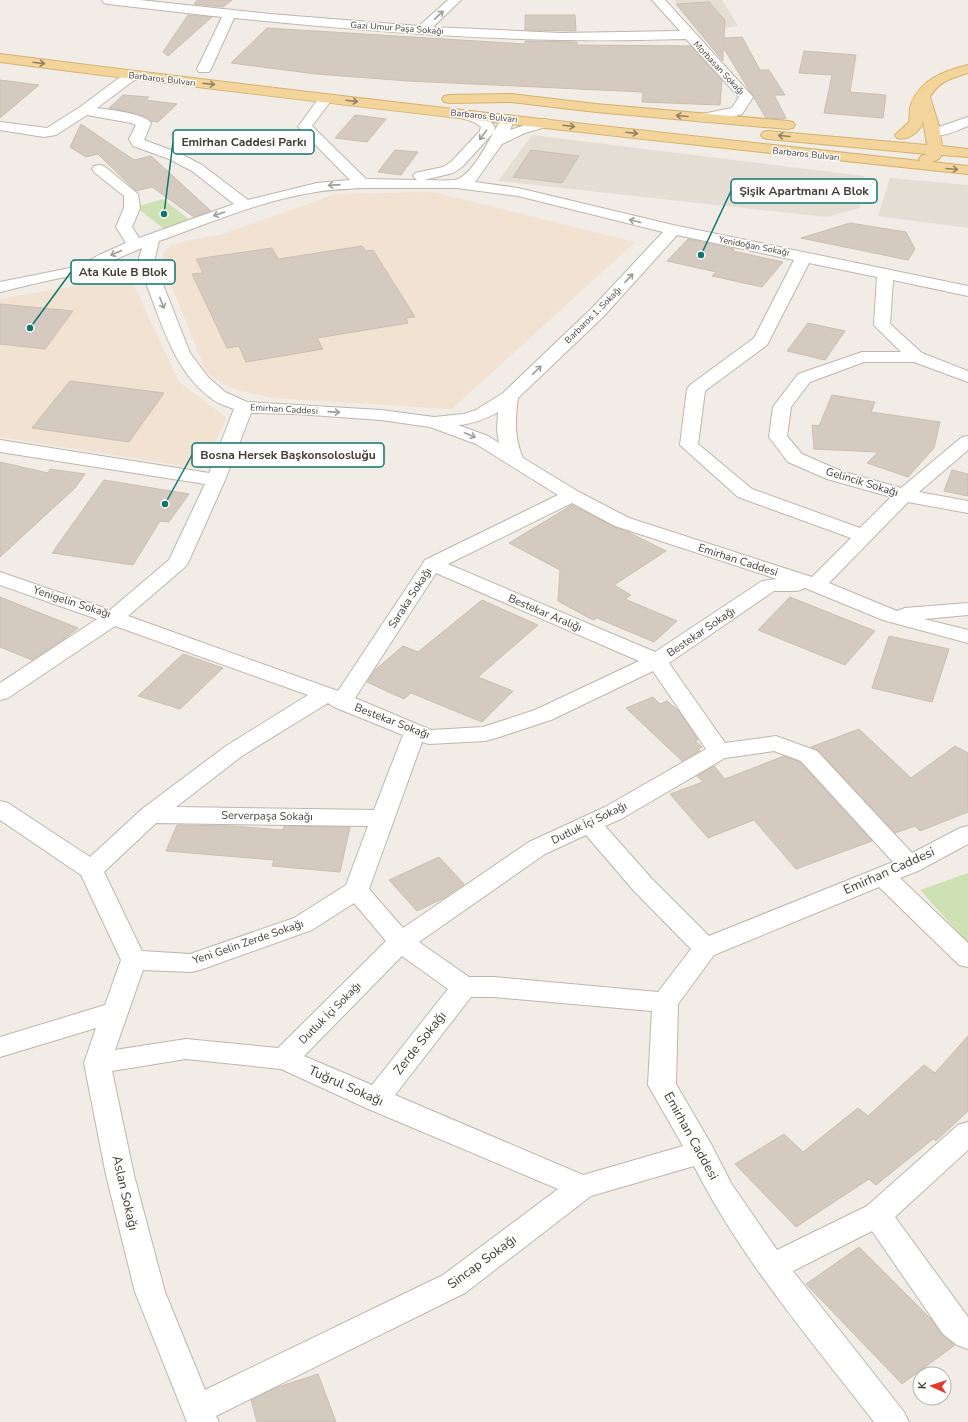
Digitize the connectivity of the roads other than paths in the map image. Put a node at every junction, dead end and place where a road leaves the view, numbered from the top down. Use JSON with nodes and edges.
{"nodes":[{"id":1,"x":108,"y":0,"type":"edge"},
{"id":2,"x":455,"y":0,"type":"edge"},
{"id":3,"x":658,"y":0,"type":"edge"},
{"id":4,"x":229,"y":15,"type":"junction"},
{"id":5,"x":422,"y":30,"type":"junction"},
{"id":6,"x":688,"y":35,"type":"junction"},
{"id":7,"x":0,"y":47,"type":"edge"},
{"id":8,"x":94,"y":57,"type":"dead end"},
{"id":9,"x":0,"y":58,"type":"edge"},
{"id":10,"x":188,"y":68,"type":"dead end"},
{"id":11,"x":204,"y":69,"type":"junction"},
{"id":12,"x":968,"y":70,"type":"edge"},
{"id":13,"x":220,"y":71,"type":"dead end"},
{"id":14,"x":132,"y":75,"type":"junction"},
{"id":15,"x":394,"y":93,"type":"dead end"},
{"id":16,"x":923,"y":97,"type":"junction"},
{"id":17,"x":326,"y":98,"type":"junction"},
{"id":18,"x":449,"y":99,"type":"junction"},
{"id":19,"x":500,"y":105,"type":"junction"},
{"id":20,"x":610,"y":109,"type":"junction"},
{"id":21,"x":85,"y":110,"type":"junction"},
{"id":22,"x":463,"y":114,"type":"junction"},
{"id":23,"x":588,"y":114,"type":"junction"},
{"id":24,"x":702,"y":118,"type":"junction"},
{"id":25,"x":508,"y":119,"type":"junction"},
{"id":26,"x":968,"y":120,"type":"edge"},
{"id":27,"x":544,"y":123,"type":"junction"},
{"id":28,"x":0,"y":126,"type":"edge"},
{"id":29,"x":594,"y":129,"type":"junction"},
{"id":30,"x":934,"y":132,"type":"junction"},
{"id":31,"x":902,"y":135,"type":"junction"},
{"id":32,"x":497,"y":141,"type":"junction"},
{"id":33,"x":767,"y":150,"type":"junction"},
{"id":34,"x":934,"y":150,"type":"junction"},
{"id":35,"x":968,"y":153,"type":"edge"},
{"id":36,"x":477,"y":168,"type":"junction"},
{"id":37,"x":99,"y":169,"type":"dead end"},
{"id":38,"x":968,"y":170,"type":"edge"},
{"id":39,"x":362,"y":184,"type":"junction"},
{"id":40,"x":457,"y":184,"type":"junction"},
{"id":41,"x":518,"y":192,"type":"junction"},
{"id":42,"x":245,"y":205,"type":"junction"},
{"id":43,"x":673,"y":230,"type":"junction"},
{"id":44,"x":152,"y":240,"type":"junction"},
{"id":45,"x":135,"y":245,"type":"junction"},
{"id":46,"x":804,"y":256,"type":"junction"},
{"id":47,"x":82,"y":271,"type":"junction"},
{"id":48,"x":885,"y":273,"type":"junction"},
{"id":49,"x":151,"y":275,"type":"junction"},
{"id":50,"x":0,"y":287,"type":"edge"},
{"id":51,"x":968,"y":291,"type":"edge"},
{"id":52,"x":872,"y":341,"type":"junction"},
{"id":53,"x":916,"y":357,"type":"junction"},
{"id":54,"x":968,"y":377,"type":"edge"},
{"id":55,"x":508,"y":397,"type":"junction"},
{"id":56,"x":244,"y":406,"type":"junction"},
{"id":57,"x":433,"y":422,"type":"junction"},
{"id":58,"x":968,"y":441,"type":"edge"},
{"id":59,"x":0,"y":446,"type":"edge"},
{"id":60,"x":516,"y":462,"type":"junction"},
{"id":61,"x":216,"y":480,"type":"junction"},
{"id":62,"x":904,"y":495,"type":"junction"},
{"id":63,"x":572,"y":496,"type":"junction"},
{"id":64,"x":968,"y":507,"type":"edge"},
{"id":65,"x":863,"y":536,"type":"junction"},
{"id":66,"x":432,"y":564,"type":"junction"},
{"id":67,"x":0,"y":578,"type":"edge"},
{"id":68,"x":816,"y":586,"type":"junction"},
{"id":69,"x":968,"y":609,"type":"edge"},
{"id":70,"x":890,"y":616,"type":"junction"},
{"id":71,"x":113,"y":618,"type":"junction"},
{"id":72,"x":968,"y":637,"type":"edge"},
{"id":73,"x":657,"y":661,"type":"junction"},
{"id":74,"x":0,"y":693,"type":"edge"},
{"id":75,"x":334,"y":698,"type":"junction"},
{"id":76,"x":415,"y":732,"type":"junction"},
{"id":77,"x":719,"y":751,"type":"junction"},
{"id":78,"x":0,"y":809,"type":"edge"},
{"id":79,"x":150,"y":814,"type":"junction"},
{"id":80,"x":383,"y":818,"type":"junction"},
{"id":81,"x":590,"y":824,"type":"junction"},
{"id":82,"x":968,"y":834,"type":"edge"},
{"id":83,"x":909,"y":864,"type":"junction"},
{"id":84,"x":91,"y":870,"type":"junction"},
{"id":85,"x":882,"y":876,"type":"junction"},
{"id":86,"x":356,"y":890,"type":"junction"},
{"id":87,"x":401,"y":942,"type":"junction"},
{"id":88,"x":705,"y":948,"type":"junction"},
{"id":89,"x":968,"y":958,"type":"edge"},
{"id":90,"x":134,"y":960,"type":"junction"},
{"id":91,"x":464,"y":986,"type":"junction"},
{"id":92,"x":665,"y":1002,"type":"junction"},
{"id":93,"x":116,"y":1012,"type":"junction"},
{"id":94,"x":0,"y":1047,"type":"edge"},
{"id":95,"x":284,"y":1059,"type":"junction"},
{"id":96,"x":97,"y":1063,"type":"junction"},
{"id":97,"x":376,"y":1100,"type":"junction"},
{"id":98,"x":968,"y":1134,"type":"edge"},
{"id":99,"x":701,"y":1152,"type":"junction"},
{"id":100,"x":582,"y":1187,"type":"junction"},
{"id":101,"x":877,"y":1215,"type":"junction"},
{"id":102,"x":772,"y":1268,"type":"junction"},
{"id":103,"x":968,"y":1335,"type":"edge"},
{"id":104,"x":200,"y":1416,"type":"edge"},
{"id":105,"x":893,"y":1422,"type":"edge"}],
"edges":[{"from":1,"to":4,"type":"street","name":"Gazi Umur Paşa Sokağı"},
{"from":5,"to":2,"type":"street","one_way":true},
{"from":3,"to":6,"type":"street","name":"Morbasan Sokağı"},
{"from":4,"to":5,"type":"street","name":"Gazi Umur Paşa Sokağı"},
{"from":4,"to":11,"type":"street"},
{"from":5,"to":6,"type":"street","name":"Gazi Umur Paşa Sokağı"},
{"from":6,"to":24,"type":"street","name":"Morbasan Sokağı"},
{"from":7,"to":8,"type":"main road"},
{"from":9,"to":14,"type":"main road","name":"Barbaros Bulvarı","one_way":true},
{"from":10,"to":11,"type":"main road","name":"Barbaros Bulvarı"},
{"from":11,"to":13,"type":"main road","name":"Barbaros Bulvarı"},
{"from":12,"to":16,"type":"main road"},
{"from":14,"to":17,"type":"main road","name":"Barbaros Bulvarı","one_way":true},
{"from":14,"to":21,"type":"street"},
{"from":15,"to":18,"type":"main road","name":"Barbaros Bulvarı"},
{"from":16,"to":30,"type":"main road"},
{"from":16,"to":31,"type":"main road"},
{"from":17,"to":22,"type":"main road","name":"Barbaros Bulvarı","one_way":true},
{"from":17,"to":39,"type":"street"},
{"from":18,"to":19,"type":"main road","name":"Barbaros Bulvarı"},
{"from":18,"to":20,"type":"main road"},
{"from":19,"to":23,"type":"main road","name":"Barbaros Bulvarı"},
{"from":19,"to":25,"type":"main road"},
{"from":20,"to":23,"type":"main road"},
{"from":24,"to":20,"type":"main road","one_way":true},
{"from":21,"to":28,"type":"street"},
{"from":21,"to":42,"type":"street"},
{"from":22,"to":25,"type":"main road","name":"Barbaros Bulvarı"},
{"from":22,"to":39,"type":"street","one_way":true},
{"from":23,"to":29,"type":"main road"},
{"from":34,"to":23,"type":"main road","name":"Barbaros Bulvarı","one_way":true},
{"from":24,"to":31,"type":"main road"},
{"from":25,"to":27,"type":"main road","name":"Barbaros Bulvarı"},
{"from":25,"to":32,"type":"street"},
{"from":26,"to":30,"type":"street"},
{"from":27,"to":29,"type":"main road","name":"Barbaros Bulvarı","one_way":true},
{"from":27,"to":32,"type":"street"},
{"from":29,"to":33,"type":"main road","name":"Barbaros Bulvarı","one_way":true},
{"from":30,"to":34,"type":"main road"},
{"from":31,"to":34,"type":"main road"},
{"from":32,"to":36,"type":"street"},
{"from":33,"to":34,"type":"main road"},
{"from":33,"to":38,"type":"main road","name":"Barbaros Bulvarı","one_way":true},
{"from":34,"to":35,"type":"main road","name":"Barbaros Bulvarı"},
{"from":36,"to":40,"type":"street"},
{"from":36,"to":41,"type":"street"},
{"from":37,"to":45,"type":"street"},
{"from":39,"to":40,"type":"street"},
{"from":39,"to":42,"type":"street","one_way":true},
{"from":40,"to":41,"type":"street"},
{"from":43,"to":41,"type":"street","name":"Yenidoğan Sokağı","one_way":true},
{"from":42,"to":44,"type":"street","one_way":true},
{"from":43,"to":46,"type":"street","name":"Yenidoğan Sokağı"},
{"from":55,"to":43,"type":"street","name":"Barbaros 1. Sokağı","one_way":true},
{"from":44,"to":45,"type":"street"},
{"from":44,"to":49,"type":"street","name":"Emirhan Caddesi"},
{"from":45,"to":47,"type":"street","one_way":true},
{"from":46,"to":48,"type":"street","name":"Yenidoğan Sokağı"},
{"from":46,"to":65,"type":"street"},
{"from":47,"to":49,"type":"street"},
{"from":47,"to":50,"type":"street"},
{"from":48,"to":51,"type":"street","name":"Yenidoğan Sokağı"},
{"from":48,"to":52,"type":"street"},
{"from":49,"to":56,"type":"street","name":"Emirhan Caddesi","one_way":true},
{"from":52,"to":53,"type":"street","name":"Gelincik Sokağı"},
{"from":52,"to":53,"type":"street"},
{"from":52,"to":62,"type":"street","name":"Gelincik Sokağı"},
{"from":53,"to":54,"type":"street"},
{"from":55,"to":57,"type":"street","name":"Barbaros 1. Sokağı"},
{"from":55,"to":60,"type":"street"},
{"from":56,"to":57,"type":"street","name":"Emirhan Caddesi","one_way":true},
{"from":56,"to":61,"type":"street","name":"Yenigelin Sokağı"},
{"from":57,"to":60,"type":"street","name":"Emirhan Caddesi","one_way":true},
{"from":58,"to":62,"type":"street"},
{"from":59,"to":61,"type":"street"},
{"from":60,"to":63,"type":"street","name":"Emirhan Caddesi"},
{"from":61,"to":71,"type":"street","name":"Yenigelin Sokağı"},
{"from":62,"to":64,"type":"street","name":"Gelincik Sokağı"},
{"from":62,"to":65,"type":"street"},
{"from":63,"to":66,"type":"street","name":"Saraka Sokağı"},
{"from":63,"to":68,"type":"street","name":"Emirhan Caddesi"},
{"from":65,"to":68,"type":"street"},
{"from":66,"to":73,"type":"street","name":"Bestekar Aralığı"},
{"from":66,"to":75,"type":"street","name":"Saraka Sokağı"},
{"from":67,"to":71,"type":"street","name":"Yenigelin Sokağı"},
{"from":68,"to":70,"type":"street","name":"Emirhan Caddesi"},
{"from":68,"to":73,"type":"street","name":"Bestekar Sokağı"},
{"from":69,"to":70,"type":"street"},
{"from":70,"to":72,"type":"street","name":"Emirhan Caddesi"},
{"from":71,"to":74,"type":"street"},
{"from":71,"to":75,"type":"street","name":"Bestekar Sokağı"},
{"from":73,"to":76,"type":"street","name":"Bestekar Sokağı"},
{"from":73,"to":77,"type":"street"},
{"from":75,"to":76,"type":"street","name":"Bestekar Sokağı"},
{"from":75,"to":79,"type":"street"},
{"from":76,"to":80,"type":"street"},
{"from":77,"to":81,"type":"street","name":"Dutluk İçi Sokağı"},
{"from":77,"to":83,"type":"street","name":"Dutluk İçi Sokağı"},
{"from":78,"to":84,"type":"street"},
{"from":79,"to":80,"type":"street","name":"Serverpaşa Sokağı"},
{"from":79,"to":84,"type":"street"},
{"from":80,"to":86,"type":"street"},
{"from":81,"to":87,"type":"street","name":"Dutluk İçi Sokağı"},
{"from":81,"to":88,"type":"street"},
{"from":82,"to":83,"type":"street","name":"Emirhan Caddesi"},
{"from":83,"to":85,"type":"street","name":"Emirhan Caddesi"},
{"from":84,"to":90,"type":"street"},
{"from":85,"to":88,"type":"street","name":"Emirhan Caddesi"},
{"from":85,"to":89,"type":"street"},
{"from":86,"to":87,"type":"street"},
{"from":86,"to":90,"type":"street","name":"Yeni Gelin Zerde Sokağı"},
{"from":87,"to":91,"type":"street"},
{"from":87,"to":95,"type":"street","name":"Dutluk İçi Sokağı"},
{"from":88,"to":92,"type":"street"},
{"from":90,"to":93,"type":"street"},
{"from":91,"to":92,"type":"street"},
{"from":91,"to":97,"type":"street","name":"Zerde Sokağı"},
{"from":92,"to":99,"type":"street","name":"Emirhan Caddesi"},
{"from":93,"to":94,"type":"street"},
{"from":93,"to":96,"type":"street"},
{"from":95,"to":96,"type":"street","name":"Tuğrul Sokağı"},
{"from":95,"to":97,"type":"street","name":"Tuğrul Sokağı"},
{"from":96,"to":104,"type":"street","name":"Aslan Sokağı"},
{"from":97,"to":100,"type":"street","name":"Tuğrul Sokağı"},
{"from":98,"to":101,"type":"street"},
{"from":99,"to":100,"type":"street","name":"Sincap Sokağı"},
{"from":99,"to":102,"type":"street","name":"Emirhan Caddesi"},
{"from":100,"to":104,"type":"street","name":"Sincap Sokağı"},
{"from":101,"to":102,"type":"street"},
{"from":101,"to":103,"type":"street"},
{"from":102,"to":105,"type":"street","name":"Emirhan Caddesi"}]}
